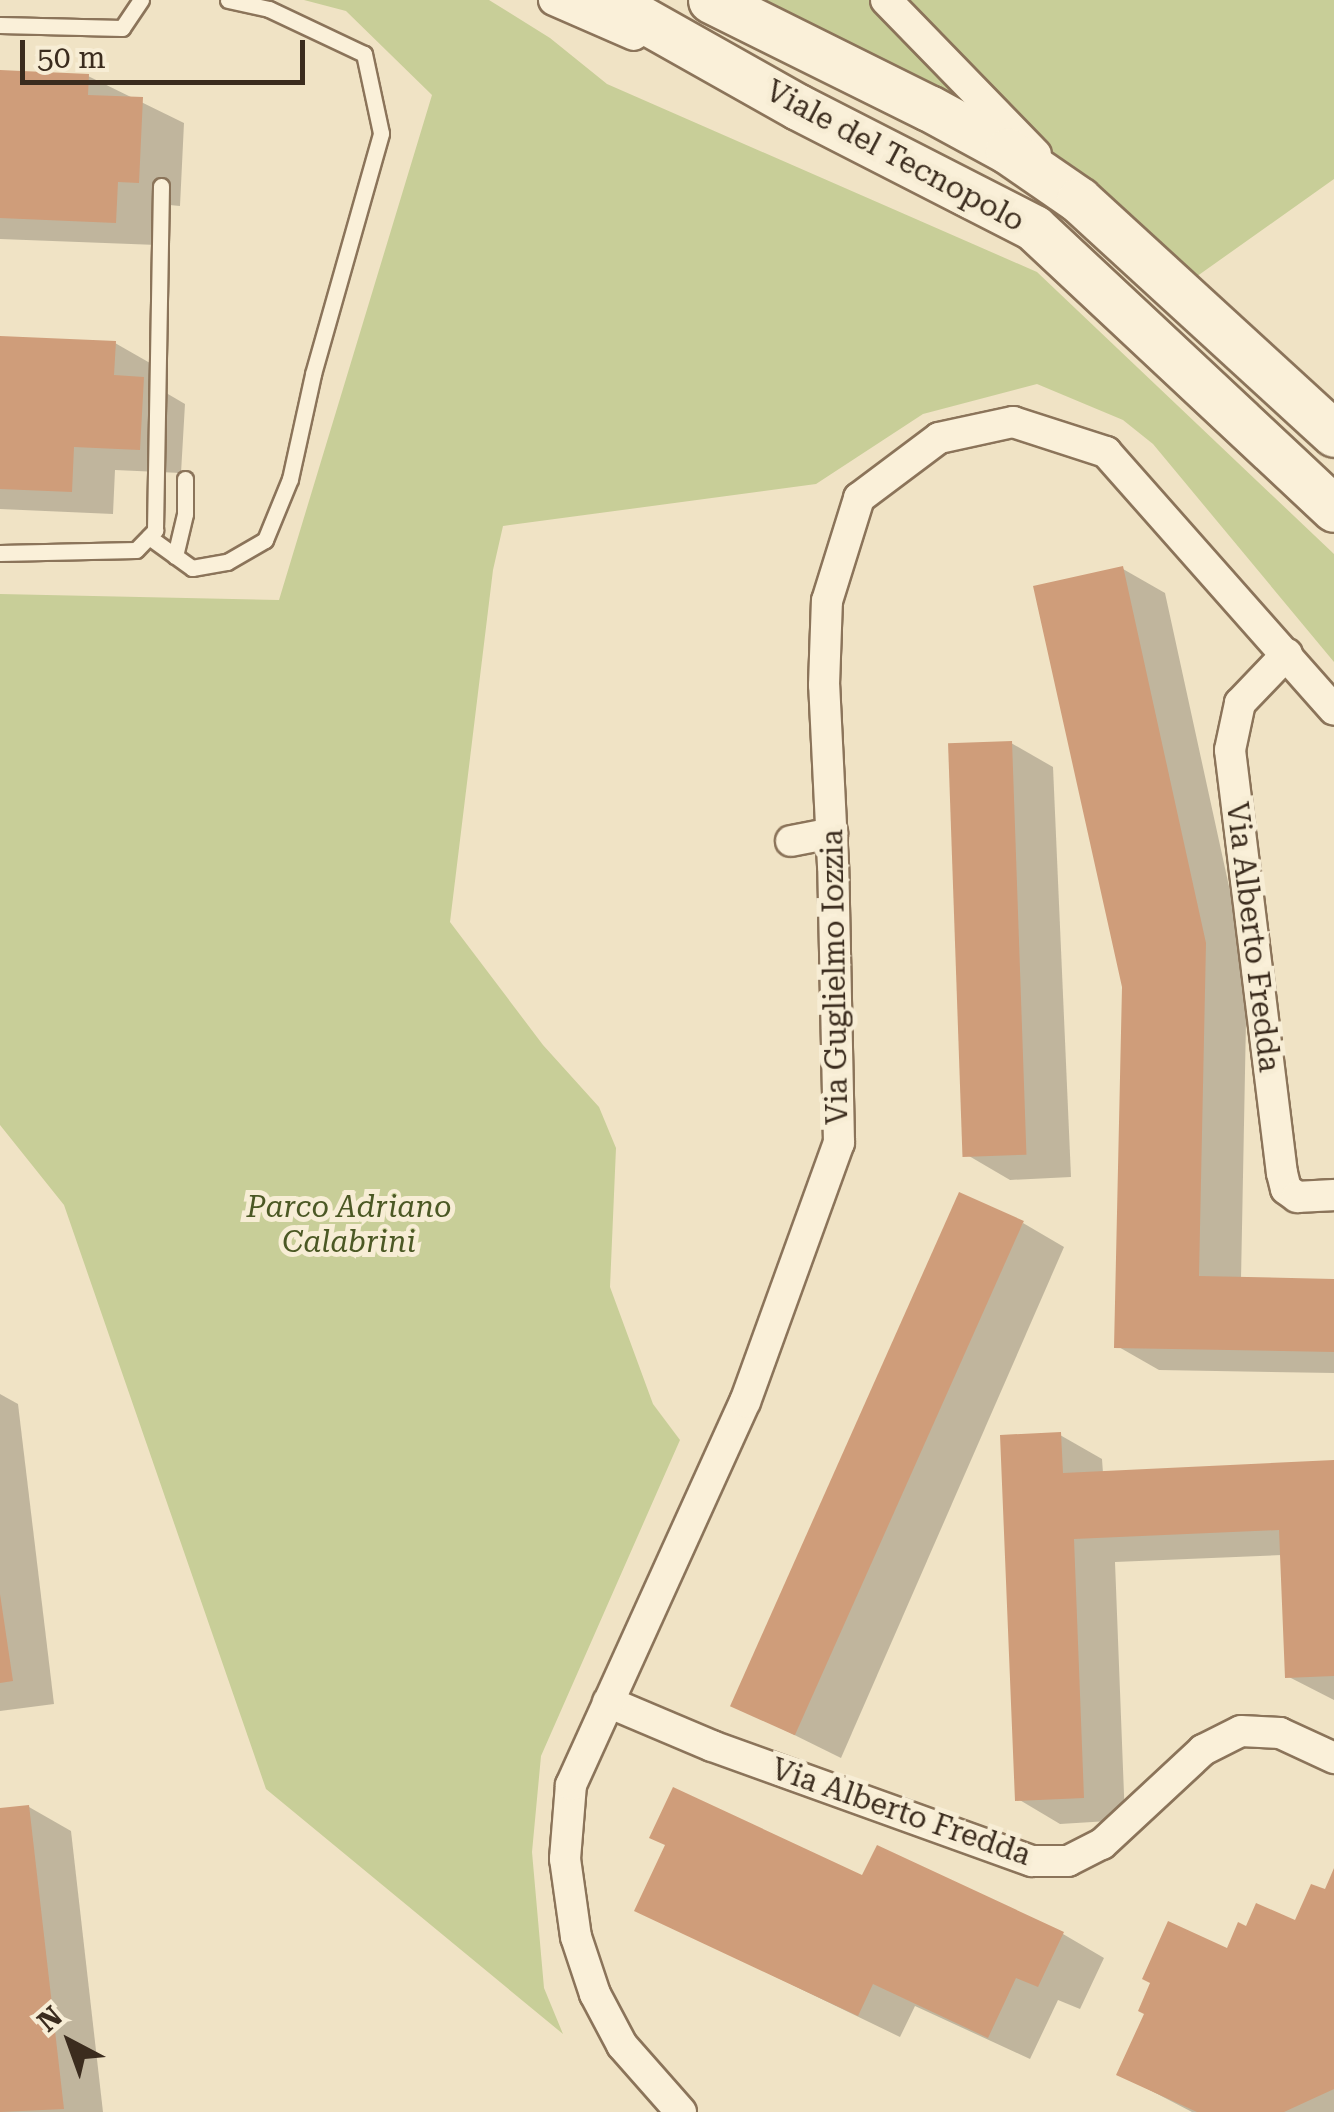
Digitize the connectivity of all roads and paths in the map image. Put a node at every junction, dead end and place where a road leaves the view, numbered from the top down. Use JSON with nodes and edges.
{"nodes":[{"id":1,"x":141,"y":0,"type":"edge"},
{"id":2,"x":228,"y":0,"type":"edge"},
{"id":3,"x":554,"y":0,"type":"edge"},
{"id":4,"x":608,"y":0,"type":"edge"},
{"id":5,"x":710,"y":0,"type":"edge"},
{"id":6,"x":886,"y":0,"type":"edge"},
{"id":7,"x":0,"y":25,"type":"edge"},
{"id":8,"x":798,"y":107,"type":"junction"},
{"id":9,"x":161,"y":186,"type":"dead end"},
{"id":10,"x":1080,"y":200,"type":"junction"},
{"id":11,"x":1334,"y":434,"type":"edge"},
{"id":12,"x":185,"y":479,"type":"dead end"},
{"id":13,"x":1334,"y":508,"type":"edge"},
{"id":14,"x":149,"y":536,"type":"junction"},
{"id":15,"x":0,"y":553,"type":"edge"},
{"id":16,"x":175,"y":556,"type":"junction"},
{"id":17,"x":1286,"y":654,"type":"junction"},
{"id":18,"x":1334,"y":710,"type":"edge"},
{"id":19,"x":832,"y":833,"type":"junction"},
{"id":20,"x":791,"y":841,"type":"dead end"},
{"id":21,"x":1334,"y":1195,"type":"edge"},
{"id":22,"x":608,"y":1702,"type":"junction"},
{"id":23,"x":1334,"y":1758,"type":"edge"},
{"id":24,"x":682,"y":2112,"type":"edge"}],
"edges":[{"from":1,"to":7,"type":"lane"},
{"from":2,"to":16,"type":"lane"},
{"from":3,"to":8,"type":"street"},
{"from":4,"to":8,"type":"main road","name":"Viale del Tecnopolo"},
{"from":5,"to":10,"type":"main road","name":"Viale del Tecnopolo"},
{"from":6,"to":10,"type":"street"},
{"from":8,"to":13,"type":"main road","name":"Viale del Tecnopolo"},
{"from":9,"to":14,"type":"lane"},
{"from":10,"to":11,"type":"main road","name":"Viale del Tecnopolo"},
{"from":12,"to":16,"type":"lane"},
{"from":14,"to":15,"type":"lane"},
{"from":14,"to":16,"type":"lane"},
{"from":17,"to":18,"type":"street","name":"Via Guglielmo Iozzia"},
{"from":17,"to":19,"type":"street","name":"Via Guglielmo Iozzia"},
{"from":17,"to":21,"type":"street","name":"Via Alberto Fredda"},
{"from":19,"to":20,"type":"street"},
{"from":19,"to":22,"type":"street","name":"Via Guglielmo Iozzia"},
{"from":22,"to":23,"type":"street","name":"Via Alberto Fredda"},
{"from":22,"to":24,"type":"street","name":"Via Guglielmo Iozzia"}]}
